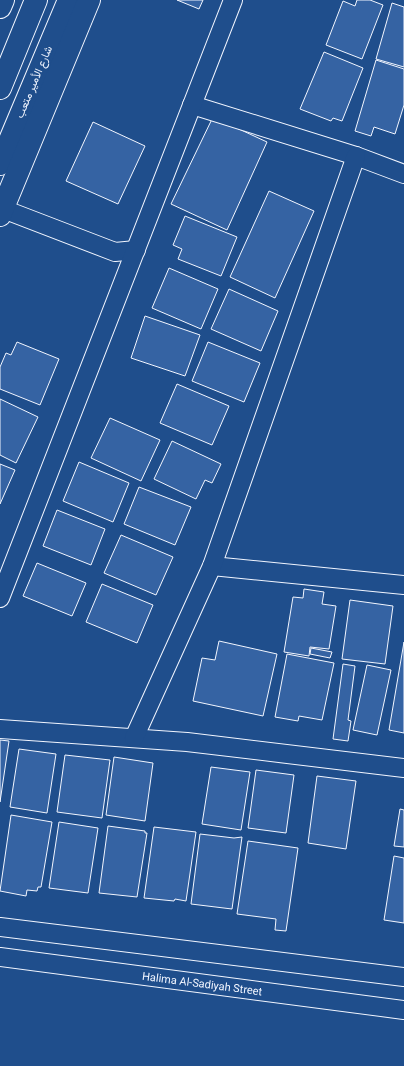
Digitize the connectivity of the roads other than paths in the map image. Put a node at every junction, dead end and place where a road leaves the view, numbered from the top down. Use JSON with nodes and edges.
{"nodes":[{"id":1,"x":3,"y":0,"type":"edge"},
{"id":2,"x":36,"y":0,"type":"edge"},
{"id":3,"x":68,"y":0,"type":"edge"},
{"id":4,"x":89,"y":0,"type":"edge"},
{"id":5,"x":233,"y":0,"type":"edge"},
{"id":6,"x":0,"y":7,"type":"edge"},
{"id":7,"x":0,"y":88,"type":"edge"},
{"id":8,"x":192,"y":105,"type":"junction"},
{"id":9,"x":356,"y":156,"type":"junction"},
{"id":10,"x":0,"y":164,"type":"edge"},
{"id":11,"x":404,"y":174,"type":"edge"},
{"id":12,"x":1,"y":212,"type":"edge"},
{"id":13,"x":136,"y":250,"type":"junction"},
{"id":14,"x":212,"y":566,"type":"junction"},
{"id":15,"x":404,"y":585,"type":"edge"},
{"id":16,"x":0,"y":598,"type":"edge"},
{"id":17,"x":0,"y":728,"type":"edge"},
{"id":18,"x":134,"y":738,"type":"junction"},
{"id":19,"x":404,"y":768,"type":"edge"},
{"id":20,"x":0,"y":927,"type":"edge"},
{"id":21,"x":0,"y":957,"type":"edge"},
{"id":22,"x":404,"y":977,"type":"edge"},
{"id":23,"x":404,"y":1010,"type":"edge"}],
"edges":[{"from":1,"to":6,"type":"main road"},
{"from":2,"to":7,"type":"main road"},
{"from":3,"to":10,"type":"main road","name":"شارع الأمير متعب"},
{"from":4,"to":12,"type":"main road"},
{"from":5,"to":8,"type":"street"},
{"from":8,"to":9,"type":"street"},
{"from":8,"to":13,"type":"street"},
{"from":9,"to":11,"type":"street"},
{"from":9,"to":14,"type":"street"},
{"from":12,"to":13,"type":"street"},
{"from":13,"to":16,"type":"street"},
{"from":14,"to":15,"type":"street"},
{"from":14,"to":18,"type":"street"},
{"from":17,"to":18,"type":"street"},
{"from":18,"to":19,"type":"street"},
{"from":20,"to":22,"type":"street"},
{"from":21,"to":23,"type":"street","name":"Halima Al-Sadiyah Street"}]}
